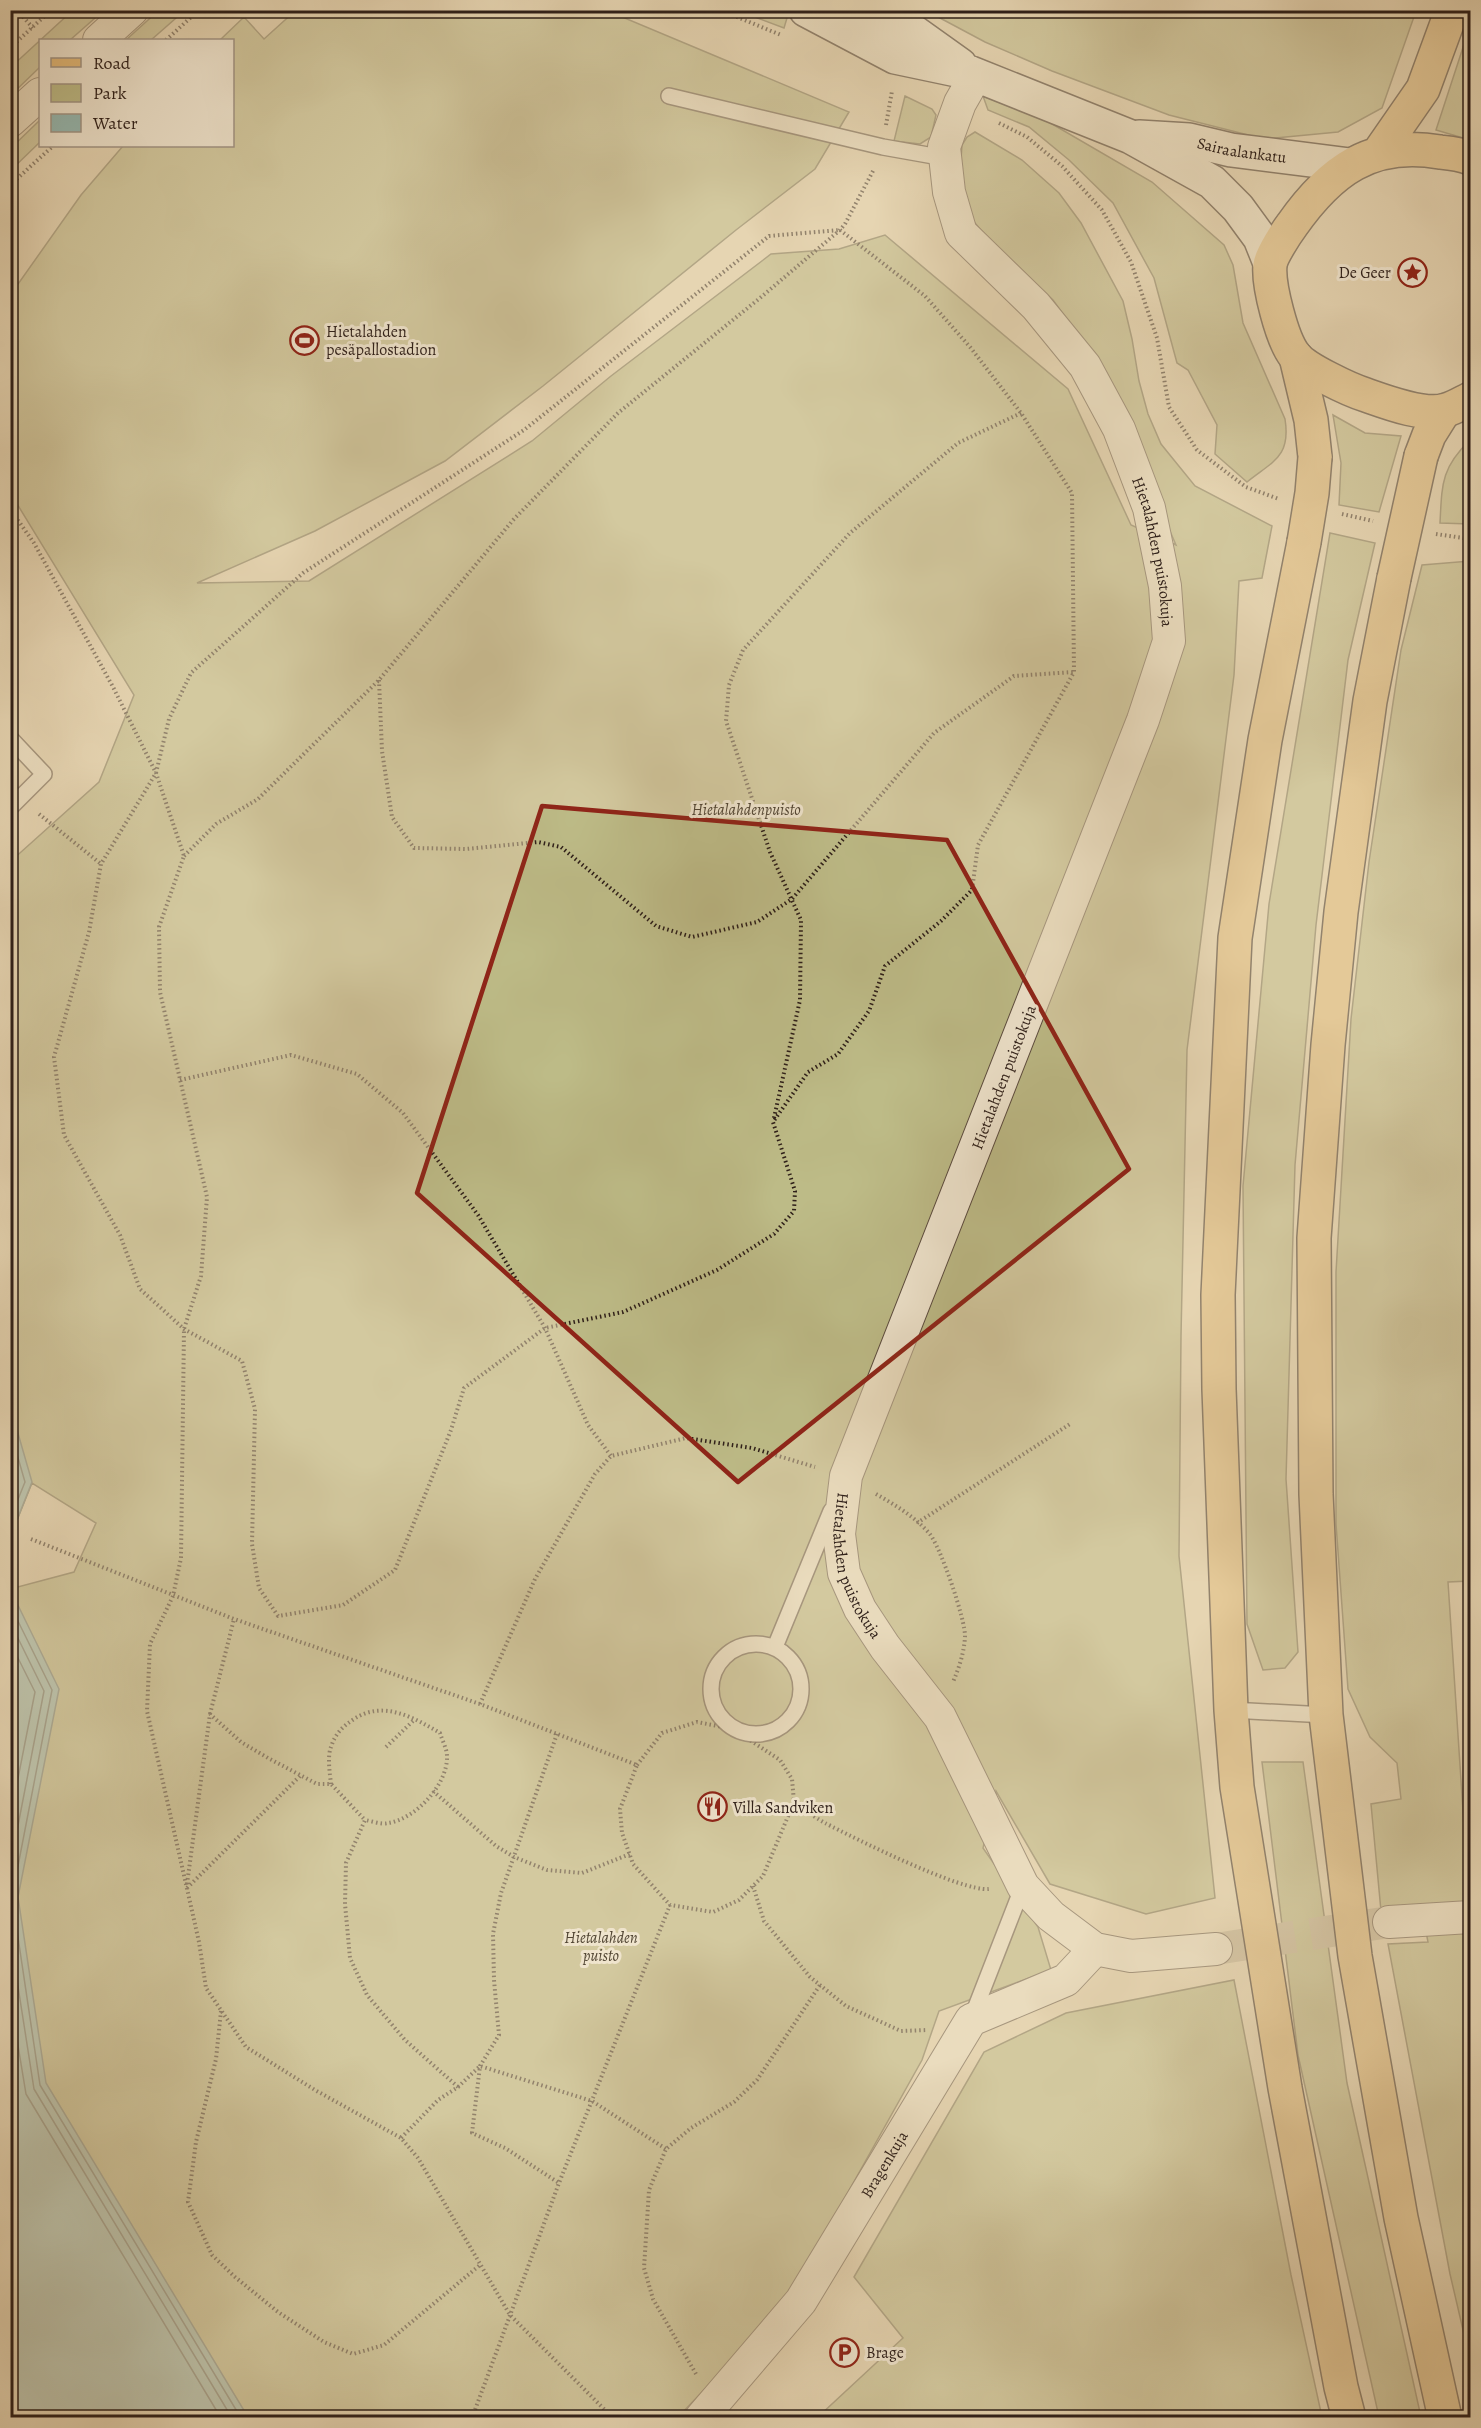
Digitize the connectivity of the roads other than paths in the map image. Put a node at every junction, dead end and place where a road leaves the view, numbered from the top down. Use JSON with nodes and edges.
{"nodes":[{"id":1,"x":132,"y":10,"type":"edge"},
{"id":2,"x":806,"y":10,"type":"edge"},
{"id":3,"x":835,"y":10,"type":"edge"},
{"id":4,"x":1452,"y":10,"type":"edge"},
{"id":5,"x":100,"y":39,"type":"edge"},
{"id":6,"x":969,"y":84,"type":"junction"},
{"id":7,"x":39,"y":95,"type":"edge"},
{"id":8,"x":669,"y":96,"type":"dead end"},
{"id":9,"x":10,"y":121,"type":"edge"},
{"id":10,"x":1131,"y":137,"type":"junction"},
{"id":11,"x":1380,"y":151,"type":"junction"},
{"id":12,"x":945,"y":158,"type":"junction"},
{"id":13,"x":1470,"y":158,"type":"edge"},
{"id":14,"x":1350,"y":165,"type":"junction"},
{"id":15,"x":1270,"y":263,"type":"junction"},
{"id":16,"x":1296,"y":357,"type":"junction"},
{"id":17,"x":1457,"y":405,"type":"edge"},
{"id":18,"x":10,"y":738,"type":"edge"},
{"id":19,"x":15,"y":803,"type":"edge"},
{"id":20,"x":846,"y":1476,"type":"junction"},
{"id":21,"x":775,"y":1647,"type":"junction"},
{"id":22,"x":1232,"y":1710,"type":"junction"},
{"id":23,"x":1326,"y":1716,"type":"junction"},
{"id":24,"x":1023,"y":1886,"type":"junction"},
{"id":25,"x":1470,"y":1917,"type":"edge"},
{"id":26,"x":1389,"y":1922,"type":"tunnel mouth"},
{"id":27,"x":1095,"y":1949,"type":"junction"},
{"id":28,"x":1216,"y":1949,"type":"tunnel mouth"},
{"id":29,"x":967,"y":2025,"type":"junction"},
{"id":30,"x":707,"y":2410,"type":"edge"},
{"id":31,"x":1349,"y":2418,"type":"edge"},
{"id":32,"x":1445,"y":2418,"type":"edge"}],
"edges":[{"from":1,"to":5,"type":"street"},
{"from":2,"to":6,"type":"street","name":"Sairaalankatu"},
{"from":3,"to":6,"type":"street","name":"Sairaalankatu"},
{"from":4,"to":11,"type":"main road"},
{"from":6,"to":10,"type":"street","name":"Sairaalankatu"},
{"from":6,"to":12,"type":"street","name":"Hietalahden puistokuja"},
{"from":7,"to":9,"type":"street"},
{"from":8,"to":12,"type":"lane"},
{"from":10,"to":14,"type":"street","name":"Sairaalankatu"},
{"from":10,"to":15,"type":"street","name":"Sairaalankatu"},
{"from":11,"to":13,"type":"main road"},
{"from":11,"to":14,"type":"main road"},
{"from":12,"to":20,"type":"street","name":"Hietalahden puistokuja"},
{"from":14,"to":15,"type":"main road"},
{"from":15,"to":16,"type":"main road"},
{"from":16,"to":17,"type":"main road"},
{"from":16,"to":22,"type":"main road","bridge":true},
{"from":17,"to":23,"type":"main road","bridge":true},
{"from":18,"to":19,"type":"lane"},
{"from":20,"to":21,"type":"lane"},
{"from":20,"to":24,"type":"street","name":"Hietalahden puistokuja"},
{"from":21,"to":21,"type":"lane"},
{"from":22,"to":23,"type":"lane"},
{"from":22,"to":31,"type":"main road"},
{"from":23,"to":32,"type":"main road"},
{"from":24,"to":27,"type":"street","name":"Hietalahden puistokuja"},
{"from":24,"to":29,"type":"lane"},
{"from":25,"to":26,"type":"street"},
{"from":27,"to":28,"type":"street","name":"Hietalahden puistokuja"},
{"from":27,"to":29,"type":"street"},
{"from":29,"to":30,"type":"street","name":"Bragenkuja"}]}
